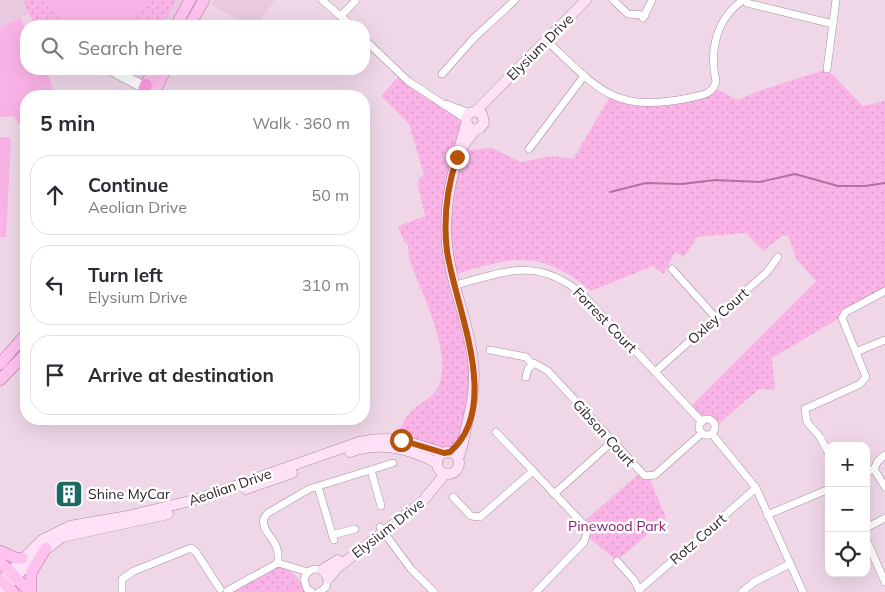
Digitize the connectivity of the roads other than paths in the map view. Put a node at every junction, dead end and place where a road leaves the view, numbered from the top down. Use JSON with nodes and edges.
{"nodes":[{"id":1,"x":190,"y":0,"type":"edge"},
{"id":2,"x":204,"y":0,"type":"edge"},
{"id":3,"x":322,"y":0,"type":"edge"},
{"id":4,"x":356,"y":0,"type":"edge"},
{"id":5,"x":586,"y":0,"type":"edge"},
{"id":6,"x":613,"y":0,"type":"edge"},
{"id":7,"x":652,"y":0,"type":"edge"},
{"id":8,"x":744,"y":0,"type":"edge"},
{"id":9,"x":836,"y":0,"type":"edge"},
{"id":10,"x":512,"y":1,"type":"edge"},
{"id":11,"x":342,"y":16,"type":"junction"},
{"id":12,"x":179,"y":20,"type":"edge"},
{"id":13,"x":192,"y":20,"type":"edge"},
{"id":14,"x":346,"y":20,"type":"edge"},
{"id":15,"x":833,"y":24,"type":"junction"},
{"id":16,"x":547,"y":41,"type":"junction"},
{"id":17,"x":370,"y":45,"type":"edge"},
{"id":18,"x":827,"y":69,"type":"dead end"},
{"id":19,"x":442,"y":74,"type":"dead end"},
{"id":20,"x":117,"y":75,"type":"edge"},
{"id":21,"x":120,"y":75,"type":"edge"},
{"id":22,"x":152,"y":75,"type":"edge"},
{"id":23,"x":161,"y":75,"type":"edge"},
{"id":24,"x":584,"y":76,"type":"junction"},
{"id":25,"x":143,"y":90,"type":"edge"},
{"id":26,"x":144,"y":90,"type":"edge"},
{"id":27,"x":148,"y":90,"type":"edge"},
{"id":28,"x":149,"y":90,"type":"edge"},
{"id":29,"x":472,"y":119,"type":"junction"},
{"id":30,"x":529,"y":149,"type":"dead end"},
{"id":31,"x":778,"y":258,"type":"dead end"},
{"id":32,"x":672,"y":269,"type":"dead end"},
{"id":33,"x":455,"y":285,"type":"junction"},
{"id":34,"x":885,"y":292,"type":"edge"},
{"id":35,"x":716,"y":318,"type":"junction"},
{"id":36,"x":885,"y":340,"type":"edge"},
{"id":37,"x":20,"y":341,"type":"edge"},
{"id":38,"x":490,"y":350,"type":"dead end"},
{"id":39,"x":856,"y":352,"type":"junction"},
{"id":40,"x":20,"y":359,"type":"edge"},
{"id":41,"x":0,"y":364,"type":"edge"},
{"id":42,"x":532,"y":364,"type":"junction"},
{"id":43,"x":655,"y":372,"type":"junction"},
{"id":44,"x":526,"y":377,"type":"dead end"},
{"id":45,"x":0,"y":380,"type":"edge"},
{"id":46,"x":702,"y":422,"type":"junction"},
{"id":47,"x":496,"y":432,"type":"dead end"},
{"id":48,"x":702,"y":433,"type":"junction"},
{"id":49,"x":712,"y":434,"type":"junction"},
{"id":50,"x":612,"y":442,"type":"junction"},
{"id":51,"x":825,"y":446,"type":"edge"},
{"id":52,"x":451,"y":454,"type":"junction"},
{"id":53,"x":885,"y":455,"type":"edge"},
{"id":54,"x":393,"y":463,"type":"dead end"},
{"id":55,"x":440,"y":469,"type":"junction"},
{"id":56,"x":874,"y":469,"type":"junction"},
{"id":57,"x":370,"y":470,"type":"junction"},
{"id":58,"x":870,"y":470,"type":"edge"},
{"id":59,"x":533,"y":471,"type":"junction"},
{"id":60,"x":318,"y":487,"type":"junction"},
{"id":61,"x":885,"y":487,"type":"edge"},
{"id":62,"x":756,"y":488,"type":"junction"},
{"id":63,"x":825,"y":491,"type":"edge"},
{"id":64,"x":554,"y":494,"type":"junction"},
{"id":65,"x":453,"y":497,"type":"dead end"},
{"id":66,"x":381,"y":506,"type":"dead end"},
{"id":67,"x":768,"y":515,"type":"junction"},
{"id":68,"x":885,"y":518,"type":"edge"},
{"id":69,"x":870,"y":526,"type":"edge"},
{"id":70,"x":356,"y":529,"type":"dead end"},
{"id":71,"x":382,"y":529,"type":"junction"},
{"id":72,"x":46,"y":548,"type":"junction"},
{"id":73,"x":870,"y":548,"type":"edge"},
{"id":74,"x":0,"y":551,"type":"edge"},
{"id":75,"x":22,"y":558,"type":"junction"},
{"id":76,"x":617,"y":561,"type":"dead end"},
{"id":77,"x":0,"y":562,"type":"edge"},
{"id":78,"x":281,"y":563,"type":"junction"},
{"id":79,"x":790,"y":564,"type":"junction"},
{"id":80,"x":322,"y":570,"type":"junction"},
{"id":81,"x":308,"y":572,"type":"junction"},
{"id":82,"x":304,"y":580,"type":"junction"},
{"id":83,"x":885,"y":582,"type":"edge"},
{"id":84,"x":6,"y":583,"type":"edge"},
{"id":85,"x":542,"y":586,"type":"junction"},
{"id":86,"x":324,"y":589,"type":"edge"},
{"id":87,"x":223,"y":591,"type":"edge"},
{"id":88,"x":640,"y":591,"type":"edge"},
{"id":89,"x":30,"y":592,"type":"edge"},
{"id":90,"x":122,"y":592,"type":"edge"},
{"id":91,"x":312,"y":592,"type":"edge"},
{"id":92,"x":434,"y":592,"type":"edge"},
{"id":93,"x":536,"y":592,"type":"edge"},
{"id":94,"x":548,"y":592,"type":"edge"},
{"id":95,"x":742,"y":592,"type":"edge"},
{"id":96,"x":802,"y":592,"type":"edge"}],
"edges":[{"from":1,"to":12,"type":"main road"},
{"from":2,"to":13,"type":"main road"},
{"from":3,"to":11,"type":"street"},
{"from":4,"to":11,"type":"street"},
{"from":5,"to":16,"type":"street","name":"Elysium Drive"},
{"from":6,"to":7,"type":"street"},
{"from":8,"to":15,"type":"street"},
{"from":8,"to":24,"type":"street"},
{"from":9,"to":15,"type":"street"},
{"from":10,"to":19,"type":"street"},
{"from":11,"to":14,"type":"street"},
{"from":15,"to":18,"type":"street"},
{"from":16,"to":24,"type":"street"},
{"from":16,"to":29,"type":"street","name":"Elysium Drive"},
{"from":17,"to":29,"type":"street"},
{"from":20,"to":25,"type":"street"},
{"from":21,"to":26,"type":"street"},
{"from":22,"to":27,"type":"main road"},
{"from":23,"to":28,"type":"main road"},
{"from":24,"to":30,"type":"street"},
{"from":29,"to":33,"type":"street","name":"Elysium Drive"},
{"from":31,"to":35,"type":"street","name":"Oxley Court"},
{"from":32,"to":35,"type":"street"},
{"from":33,"to":43,"type":"street","name":"Forrest Court"},
{"from":33,"to":52,"type":"street","name":"Elysium Drive"},
{"from":34,"to":39,"type":"street"},
{"from":35,"to":43,"type":"street","name":"Oxley Court"},
{"from":36,"to":39,"type":"street"},
{"from":37,"to":41,"type":"main road"},
{"from":38,"to":42,"type":"street","name":"Gibson Court"},
{"from":39,"to":51,"type":"street"},
{"from":40,"to":45,"type":"main road"},
{"from":42,"to":44,"type":"street"},
{"from":42,"to":50,"type":"street","name":"Gibson Court"},
{"from":43,"to":46,"type":"street","name":"Forrest Court"},
{"from":46,"to":48,"type":"street"},
{"from":46,"to":49,"type":"street"},
{"from":47,"to":59,"type":"street"},
{"from":48,"to":49,"type":"street"},
{"from":48,"to":50,"type":"street","name":"Gibson Court"},
{"from":49,"to":62,"type":"street"},
{"from":50,"to":64,"type":"street"},
{"from":52,"to":55,"type":"street"},
{"from":52,"to":55,"type":"street"},
{"from":52,"to":75,"type":"street","name":"Aeolian Drive"},
{"from":53,"to":56,"type":"street"},
{"from":54,"to":57,"type":"street"},
{"from":55,"to":71,"type":"street","name":"Elysium Drive"},
{"from":55,"to":72,"type":"street","name":"Aeolian Drive"},
{"from":56,"to":58,"type":"street"},
{"from":56,"to":61,"type":"street"},
{"from":57,"to":60,"type":"street"},
{"from":57,"to":66,"type":"street"},
{"from":59,"to":64,"type":"street"},
{"from":59,"to":65,"type":"street"},
{"from":60,"to":70,"type":"street"},
{"from":60,"to":78,"type":"street"},
{"from":62,"to":67,"type":"street"},
{"from":62,"to":88,"type":"street","name":"Rotz Court"},
{"from":63,"to":67,"type":"street"},
{"from":64,"to":85,"type":"street"},
{"from":67,"to":79,"type":"street"},
{"from":68,"to":69,"type":"street"},
{"from":71,"to":80,"type":"street","name":"Elysium Drive"},
{"from":71,"to":86,"type":"street","name":"Elysium Drive"},
{"from":71,"to":92,"type":"street"},
{"from":72,"to":84,"type":"street","name":"Aeolian Drive"},
{"from":72,"to":89,"type":"main road"},
{"from":73,"to":83,"type":"street"},
{"from":74,"to":75,"type":"main road"},
{"from":75,"to":84,"type":"street","name":"Aeolian Drive"},
{"from":76,"to":88,"type":"street","name":"Rotz Court"},
{"from":77,"to":84,"type":"main road"},
{"from":78,"to":81,"type":"street"},
{"from":78,"to":82,"type":"street"},
{"from":78,"to":87,"type":"street"},
{"from":79,"to":95,"type":"street"},
{"from":79,"to":96,"type":"street"},
{"from":80,"to":81,"type":"street"},
{"from":80,"to":86,"type":"street"},
{"from":81,"to":82,"type":"street"},
{"from":82,"to":91,"type":"street"},
{"from":84,"to":89,"type":"main road"},
{"from":85,"to":93,"type":"street"},
{"from":85,"to":94,"type":"street"},
{"from":87,"to":90,"type":"street"}]}
